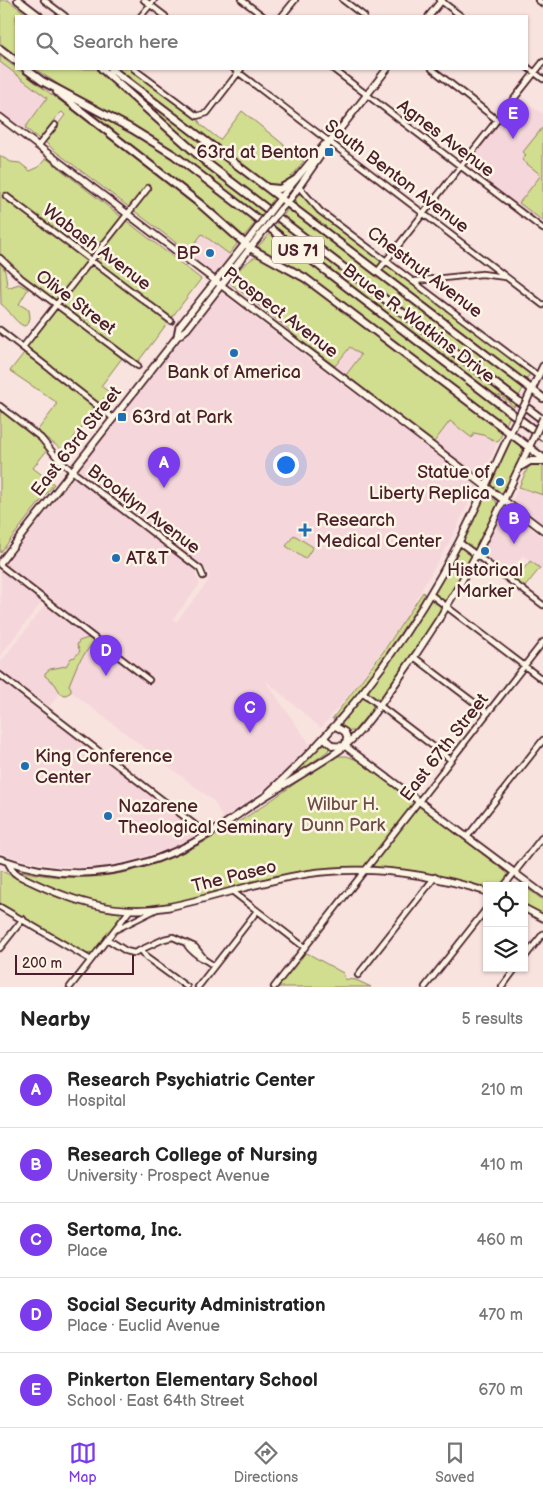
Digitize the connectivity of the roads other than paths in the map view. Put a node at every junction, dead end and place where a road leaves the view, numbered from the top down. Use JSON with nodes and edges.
{"nodes":[{"id":1,"x":18,"y":0,"type":"edge"},
{"id":2,"x":44,"y":0,"type":"edge"},
{"id":3,"x":144,"y":0,"type":"edge"},
{"id":4,"x":154,"y":0,"type":"edge"},
{"id":5,"x":242,"y":0,"type":"edge"},
{"id":6,"x":295,"y":0,"type":"edge"},
{"id":7,"x":342,"y":0,"type":"edge"},
{"id":8,"x":441,"y":0,"type":"edge"},
{"id":9,"x":538,"y":0,"type":"edge"},
{"id":10,"x":543,"y":4,"type":"edge"},
{"id":11,"x":150,"y":5,"type":"junction"},
{"id":12,"x":38,"y":15,"type":"edge"},
{"id":13,"x":64,"y":15,"type":"edge"},
{"id":14,"x":142,"y":15,"type":"edge"},
{"id":15,"x":164,"y":15,"type":"edge"},
{"id":16,"x":262,"y":15,"type":"edge"},
{"id":17,"x":283,"y":15,"type":"edge"},
{"id":18,"x":363,"y":15,"type":"edge"},
{"id":19,"x":430,"y":15,"type":"edge"},
{"id":20,"x":460,"y":15,"type":"edge"},
{"id":21,"x":0,"y":49,"type":"edge"},
{"id":22,"x":15,"y":60,"type":"edge"},
{"id":23,"x":543,"y":62,"type":"edge"},
{"id":24,"x":528,"y":67,"type":"edge"},
{"id":25,"x":27,"y":70,"type":"edge"},
{"id":26,"x":103,"y":70,"type":"edge"},
{"id":27,"x":112,"y":70,"type":"edge"},
{"id":28,"x":135,"y":70,"type":"edge"},
{"id":29,"x":238,"y":70,"type":"edge"},
{"id":30,"x":334,"y":70,"type":"edge"},
{"id":31,"x":386,"y":70,"type":"edge"},
{"id":32,"x":433,"y":70,"type":"edge"},
{"id":33,"x":534,"y":72,"type":"junction"},
{"id":34,"x":543,"y":79,"type":"edge"},
{"id":35,"x":42,"y":81,"type":"junction"},
{"id":36,"x":367,"y":95,"type":"junction"},
{"id":37,"x":0,"y":117,"type":"edge"},
{"id":38,"x":497,"y":120,"type":"junction"},
{"id":39,"x":55,"y":124,"type":"dead end"},
{"id":40,"x":330,"y":142,"type":"junction"},
{"id":41,"x":38,"y":146,"type":"junction"},
{"id":42,"x":460,"y":166,"type":"junction"},
{"id":43,"x":295,"y":180,"type":"junction"},
{"id":44,"x":299,"y":187,"type":"junction"},
{"id":45,"x":148,"y":188,"type":"dead end"},
{"id":46,"x":267,"y":188,"type":"junction"},
{"id":47,"x":6,"y":196,"type":"dead end"},
{"id":48,"x":283,"y":201,"type":"junction"},
{"id":49,"x":127,"y":214,"type":"junction"},
{"id":50,"x":424,"y":214,"type":"junction"},
{"id":51,"x":543,"y":229,"type":"edge"},
{"id":52,"x":248,"y":246,"type":"junction"},
{"id":53,"x":0,"y":258,"type":"edge"},
{"id":54,"x":91,"y":260,"type":"junction"},
{"id":55,"x":387,"y":260,"type":"junction"},
{"id":56,"x":378,"y":271,"type":"junction"},
{"id":57,"x":506,"y":277,"type":"junction"},
{"id":58,"x":215,"y":281,"type":"junction"},
{"id":59,"x":415,"y":281,"type":"junction"},
{"id":60,"x":222,"y":286,"type":"junction"},
{"id":61,"x":56,"y":304,"type":"junction"},
{"id":62,"x":543,"y":305,"type":"edge"},
{"id":63,"x":171,"y":321,"type":"dead end"},
{"id":64,"x":0,"y":330,"type":"edge"},
{"id":65,"x":177,"y":337,"type":"junction"},
{"id":66,"x":23,"y":347,"type":"junction"},
{"id":67,"x":138,"y":366,"type":"dead end"},
{"id":68,"x":543,"y":366,"type":"edge"},
{"id":69,"x":538,"y":376,"type":"junction"},
{"id":70,"x":532,"y":390,"type":"junction"},
{"id":71,"x":543,"y":398,"type":"edge"},
{"id":72,"x":0,"y":406,"type":"edge"},
{"id":73,"x":113,"y":418,"type":"junction"},
{"id":74,"x":543,"y":419,"type":"edge"},
{"id":75,"x":510,"y":433,"type":"junction"},
{"id":76,"x":543,"y":437,"type":"edge"},
{"id":77,"x":529,"y":448,"type":"junction"},
{"id":78,"x":543,"y":459,"type":"edge"},
{"id":79,"x":520,"y":467,"type":"junction"},
{"id":80,"x":72,"y":471,"type":"junction"},
{"id":81,"x":486,"y":487,"type":"junction"},
{"id":82,"x":504,"y":500,"type":"junction"},
{"id":83,"x":543,"y":530,"type":"edge"},
{"id":84,"x":459,"y":542,"type":"junction"},
{"id":85,"x":476,"y":555,"type":"junction"},
{"id":86,"x":0,"y":564,"type":"edge"},
{"id":87,"x":203,"y":576,"type":"dead end"},
{"id":88,"x":430,"y":594,"type":"junction"},
{"id":89,"x":543,"y":605,"type":"edge"},
{"id":90,"x":447,"y":607,"type":"junction"},
{"id":91,"x":543,"y":642,"type":"edge"},
{"id":92,"x":414,"y":657,"type":"junction"},
{"id":93,"x":524,"y":666,"type":"junction"},
{"id":94,"x":0,"y":676,"type":"edge"},
{"id":95,"x":149,"y":680,"type":"dead end"},
{"id":96,"x":543,"y":680,"type":"edge"},
{"id":97,"x":362,"y":692,"type":"junction"},
{"id":98,"x":380,"y":705,"type":"junction"},
{"id":99,"x":488,"y":713,"type":"junction"},
{"id":100,"x":335,"y":726,"type":"junction"},
{"id":101,"x":324,"y":738,"type":"junction"},
{"id":102,"x":543,"y":740,"type":"edge"},
{"id":103,"x":345,"y":746,"type":"junction"},
{"id":104,"x":451,"y":760,"type":"junction"},
{"id":105,"x":259,"y":800,"type":"junction"},
{"id":106,"x":419,"y":801,"type":"junction"},
{"id":107,"x":208,"y":834,"type":"junction"},
{"id":108,"x":543,"y":836,"type":"edge"},
{"id":109,"x":467,"y":837,"type":"junction"},
{"id":110,"x":0,"y":859,"type":"edge"},
{"id":111,"x":8,"y":862,"type":"junction"},
{"id":112,"x":365,"y":870,"type":"junction"},
{"id":113,"x":515,"y":872,"type":"junction"},
{"id":114,"x":435,"y":877,"type":"junction"},
{"id":115,"x":507,"y":882,"type":"edge"},
{"id":116,"x":232,"y":891,"type":"junction"},
{"id":117,"x":483,"y":891,"type":"edge"},
{"id":118,"x":543,"y":894,"type":"edge"},
{"id":119,"x":0,"y":906,"type":"edge"},
{"id":120,"x":130,"y":910,"type":"junction"},
{"id":121,"x":156,"y":910,"type":"junction"},
{"id":122,"x":528,"y":910,"type":"edge"},
{"id":123,"x":257,"y":911,"type":"junction"},
{"id":124,"x":483,"y":913,"type":"edge"},
{"id":125,"x":543,"y":918,"type":"edge"},
{"id":126,"x":23,"y":919,"type":"junction"},
{"id":127,"x":114,"y":931,"type":"junction"},
{"id":128,"x":543,"y":934,"type":"edge"},
{"id":129,"x":107,"y":939,"type":"junction"},
{"id":130,"x":304,"y":947,"type":"junction"},
{"id":131,"x":0,"y":948,"type":"edge"},
{"id":132,"x":141,"y":950,"type":"junction"},
{"id":133,"x":528,"y":953,"type":"edge"},
{"id":134,"x":91,"y":960,"type":"junction"},
{"id":135,"x":214,"y":966,"type":"junction"},
{"id":136,"x":513,"y":972,"type":"edge"},
{"id":137,"x":358,"y":975,"type":"dead end"},
{"id":138,"x":70,"y":987,"type":"edge"},
{"id":139,"x":188,"y":987,"type":"edge"},
{"id":140,"x":198,"y":987,"type":"edge"},
{"id":141,"x":274,"y":987,"type":"edge"},
{"id":142,"x":425,"y":987,"type":"edge"},
{"id":143,"x":502,"y":987,"type":"edge"}],
"edges":[{"from":1,"to":12,"type":"highway"},
{"from":2,"to":13,"type":"street"},
{"from":3,"to":11,"type":"street"},
{"from":4,"to":11,"type":"street"},
{"from":5,"to":16,"type":"street"},
{"from":6,"to":17,"type":"street"},
{"from":7,"to":18,"type":"street"},
{"from":8,"to":19,"type":"main road"},
{"from":8,"to":20,"type":"street"},
{"from":9,"to":10,"type":"street"},
{"from":11,"to":14,"type":"street"},
{"from":11,"to":15,"type":"street"},
{"from":21,"to":22,"type":"highway"},
{"from":23,"to":33,"type":"street"},
{"from":24,"to":33,"type":"street"},
{"from":25,"to":35,"type":"highway","name":"Bruce R. Watkins Drive","number":"US 71"},
{"from":26,"to":74,"type":"highway","name":"Bruce R. Watkins Drive","number":"US 71"},
{"from":27,"to":46,"type":"highway"},
{"from":28,"to":29,"type":"street"},
{"from":29,"to":40,"type":"street","name":"South Benton Avenue"},
{"from":30,"to":36,"type":"street","name":"Agnes Avenue"},
{"from":31,"to":36,"type":"main road","name":"East 63rd Street"},
{"from":32,"to":38,"type":"street"},
{"from":33,"to":34,"type":"street"},
{"from":33,"to":38,"type":"street"},
{"from":35,"to":52,"type":"highway"},
{"from":35,"to":76,"type":"highway","name":"Bruce R. Watkins Drive","number":"US 71"},
{"from":36,"to":40,"type":"main road","name":"East 63rd Street"},
{"from":36,"to":42,"type":"street","name":"Agnes Avenue"},
{"from":37,"to":41,"type":"main road","name":"Prospect Avenue"},
{"from":38,"to":42,"type":"street"},
{"from":39,"to":41,"type":"street"},
{"from":40,"to":43,"type":"main road","name":"East 63rd Street"},
{"from":40,"to":44,"type":"main road","name":"East 63rd Street"},
{"from":40,"to":50,"type":"street","name":"South Benton Avenue"},
{"from":41,"to":49,"type":"main road","name":"Prospect Avenue"},
{"from":42,"to":50,"type":"street"},
{"from":42,"to":51,"type":"street","name":"Agnes Avenue"},
{"from":43,"to":46,"type":"highway"},
{"from":43,"to":48,"type":"main road","name":"East 63rd Street"},
{"from":44,"to":48,"type":"main road","name":"East 63rd Street"},
{"from":44,"to":55,"type":"street","name":"Chestnut Avenue"},
{"from":45,"to":49,"type":"street"},
{"from":46,"to":48,"type":"highway"},
{"from":47,"to":54,"type":"street","name":"Wabash Avenue"},
{"from":48,"to":52,"type":"main road","name":"East 63rd Street","bridge":true},
{"from":48,"to":52,"type":"main road","name":"East 63rd Street","bridge":true},
{"from":48,"to":56,"type":"highway"},
{"from":49,"to":54,"type":"street"},
{"from":49,"to":58,"type":"main road","name":"Prospect Avenue"},
{"from":50,"to":55,"type":"street"},
{"from":50,"to":57,"type":"street","name":"South Benton Avenue"},
{"from":52,"to":58,"type":"main road","name":"East 63rd Street"},
{"from":52,"to":60,"type":"main road","name":"East 63rd Street"},
{"from":52,"to":75,"type":"highway"},
{"from":53,"to":61,"type":"street","name":"Olive Street"},
{"from":54,"to":61,"type":"street"},
{"from":54,"to":63,"type":"street","name":"Wabash Avenue"},
{"from":55,"to":56,"type":"street"},
{"from":55,"to":59,"type":"street","name":"Chestnut Avenue"},
{"from":56,"to":70,"type":"highway"},
{"from":57,"to":59,"type":"street"},
{"from":57,"to":62,"type":"street","name":"South Benton Avenue"},
{"from":58,"to":60,"type":"main road","name":"Prospect Avenue"},
{"from":58,"to":65,"type":"main road","name":"East 63rd Street"},
{"from":59,"to":69,"type":"street","name":"Chestnut Avenue"},
{"from":60,"to":65,"type":"main road","name":"East 63rd Street"},
{"from":60,"to":81,"type":"main road","name":"Prospect Avenue"},
{"from":61,"to":66,"type":"street"},
{"from":61,"to":67,"type":"street","name":"Olive Street"},
{"from":64,"to":66,"type":"street"},
{"from":65,"to":73,"type":"main road","name":"East 63rd Street"},
{"from":66,"to":73,"type":"street"},
{"from":68,"to":69,"type":"main road"},
{"from":69,"to":70,"type":"main road"},
{"from":70,"to":71,"type":"highway"},
{"from":70,"to":75,"type":"main road","bridge":true},
{"from":72,"to":80,"type":"street","name":"Brooklyn Avenue"},
{"from":73,"to":80,"type":"main road","name":"East 63rd Street"},
{"from":74,"to":77,"type":"main road","bridge":true},
{"from":75,"to":77,"type":"highway"},
{"from":75,"to":81,"type":"main road"},
{"from":77,"to":78,"type":"highway"},
{"from":77,"to":79,"type":"main road"},
{"from":78,"to":79,"type":"highway"},
{"from":79,"to":82,"type":"main road"},
{"from":80,"to":86,"type":"main road","name":"East 63rd Street"},
{"from":80,"to":87,"type":"street","name":"Brooklyn Avenue"},
{"from":81,"to":82,"type":"main road","name":"Prospect Avenue"},
{"from":81,"to":84,"type":"main road"},
{"from":82,"to":83,"type":"main road","name":"Prospect Avenue"},
{"from":82,"to":85,"type":"main road"},
{"from":84,"to":85,"type":"street"},
{"from":84,"to":88,"type":"main road"},
{"from":85,"to":89,"type":"street"},
{"from":85,"to":90,"type":"main road"},
{"from":86,"to":95,"type":"street"},
{"from":88,"to":90,"type":"street"},
{"from":88,"to":97,"type":"main road"},
{"from":90,"to":92,"type":"main road"},
{"from":90,"to":93,"type":"street"},
{"from":91,"to":93,"type":"street","name":"East 67th Street"},
{"from":92,"to":98,"type":"main road"},
{"from":92,"to":99,"type":"street"},
{"from":93,"to":96,"type":"street"},
{"from":93,"to":99,"type":"street","name":"East 67th Street"},
{"from":94,"to":107,"type":"street"},
{"from":97,"to":98,"type":"street"},
{"from":97,"to":100,"type":"main road"},
{"from":98,"to":103,"type":"main road"},
{"from":98,"to":104,"type":"street"},
{"from":99,"to":104,"type":"street","name":"East 67th Street"},
{"from":100,"to":101,"type":"main road"},
{"from":100,"to":103,"type":"main road"},
{"from":101,"to":103,"type":"main road"},
{"from":101,"to":105,"type":"main road"},
{"from":102,"to":109,"type":"street"},
{"from":103,"to":105,"type":"main road"},
{"from":103,"to":106,"type":"main road"},
{"from":104,"to":106,"type":"street","name":"East 67th Street"},
{"from":105,"to":107,"type":"main road"},
{"from":106,"to":109,"type":"main road"},
{"from":106,"to":112,"type":"street","name":"East 67th Street"},
{"from":107,"to":111,"type":"main road"},
{"from":108,"to":113,"type":"street"},
{"from":109,"to":113,"type":"main road"},
{"from":110,"to":111,"type":"main road","name":"The Paseo"},
{"from":111,"to":120,"type":"main road","name":"The Paseo"},
{"from":112,"to":114,"type":"main road","name":"The Paseo"},
{"from":112,"to":116,"type":"main road","name":"The Paseo"},
{"from":112,"to":130,"type":"street","name":"East 67th Street"},
{"from":113,"to":115,"type":"street"},
{"from":113,"to":118,"type":"main road"},
{"from":114,"to":117,"type":"main road","name":"The Paseo"},
{"from":114,"to":137,"type":"street"},
{"from":116,"to":121,"type":"main road","name":"The Paseo"},
{"from":116,"to":123,"type":"street"},
{"from":119,"to":126,"type":"street"},
{"from":120,"to":121,"type":"main road","name":"The Paseo"},
{"from":120,"to":127,"type":"street"},
{"from":121,"to":127,"type":"street"},
{"from":122,"to":125,"type":"main road"},
{"from":123,"to":130,"type":"street"},
{"from":123,"to":135,"type":"street"},
{"from":124,"to":142,"type":"street"},
{"from":126,"to":131,"type":"street"},
{"from":126,"to":134,"type":"street"},
{"from":127,"to":129,"type":"street"},
{"from":128,"to":133,"type":"street"},
{"from":129,"to":132,"type":"street"},
{"from":129,"to":134,"type":"street"},
{"from":130,"to":141,"type":"street","name":"East 67th Street"},
{"from":132,"to":135,"type":"street"},
{"from":132,"to":139,"type":"street"},
{"from":134,"to":138,"type":"street"},
{"from":135,"to":140,"type":"street"},
{"from":136,"to":143,"type":"street"}]}
